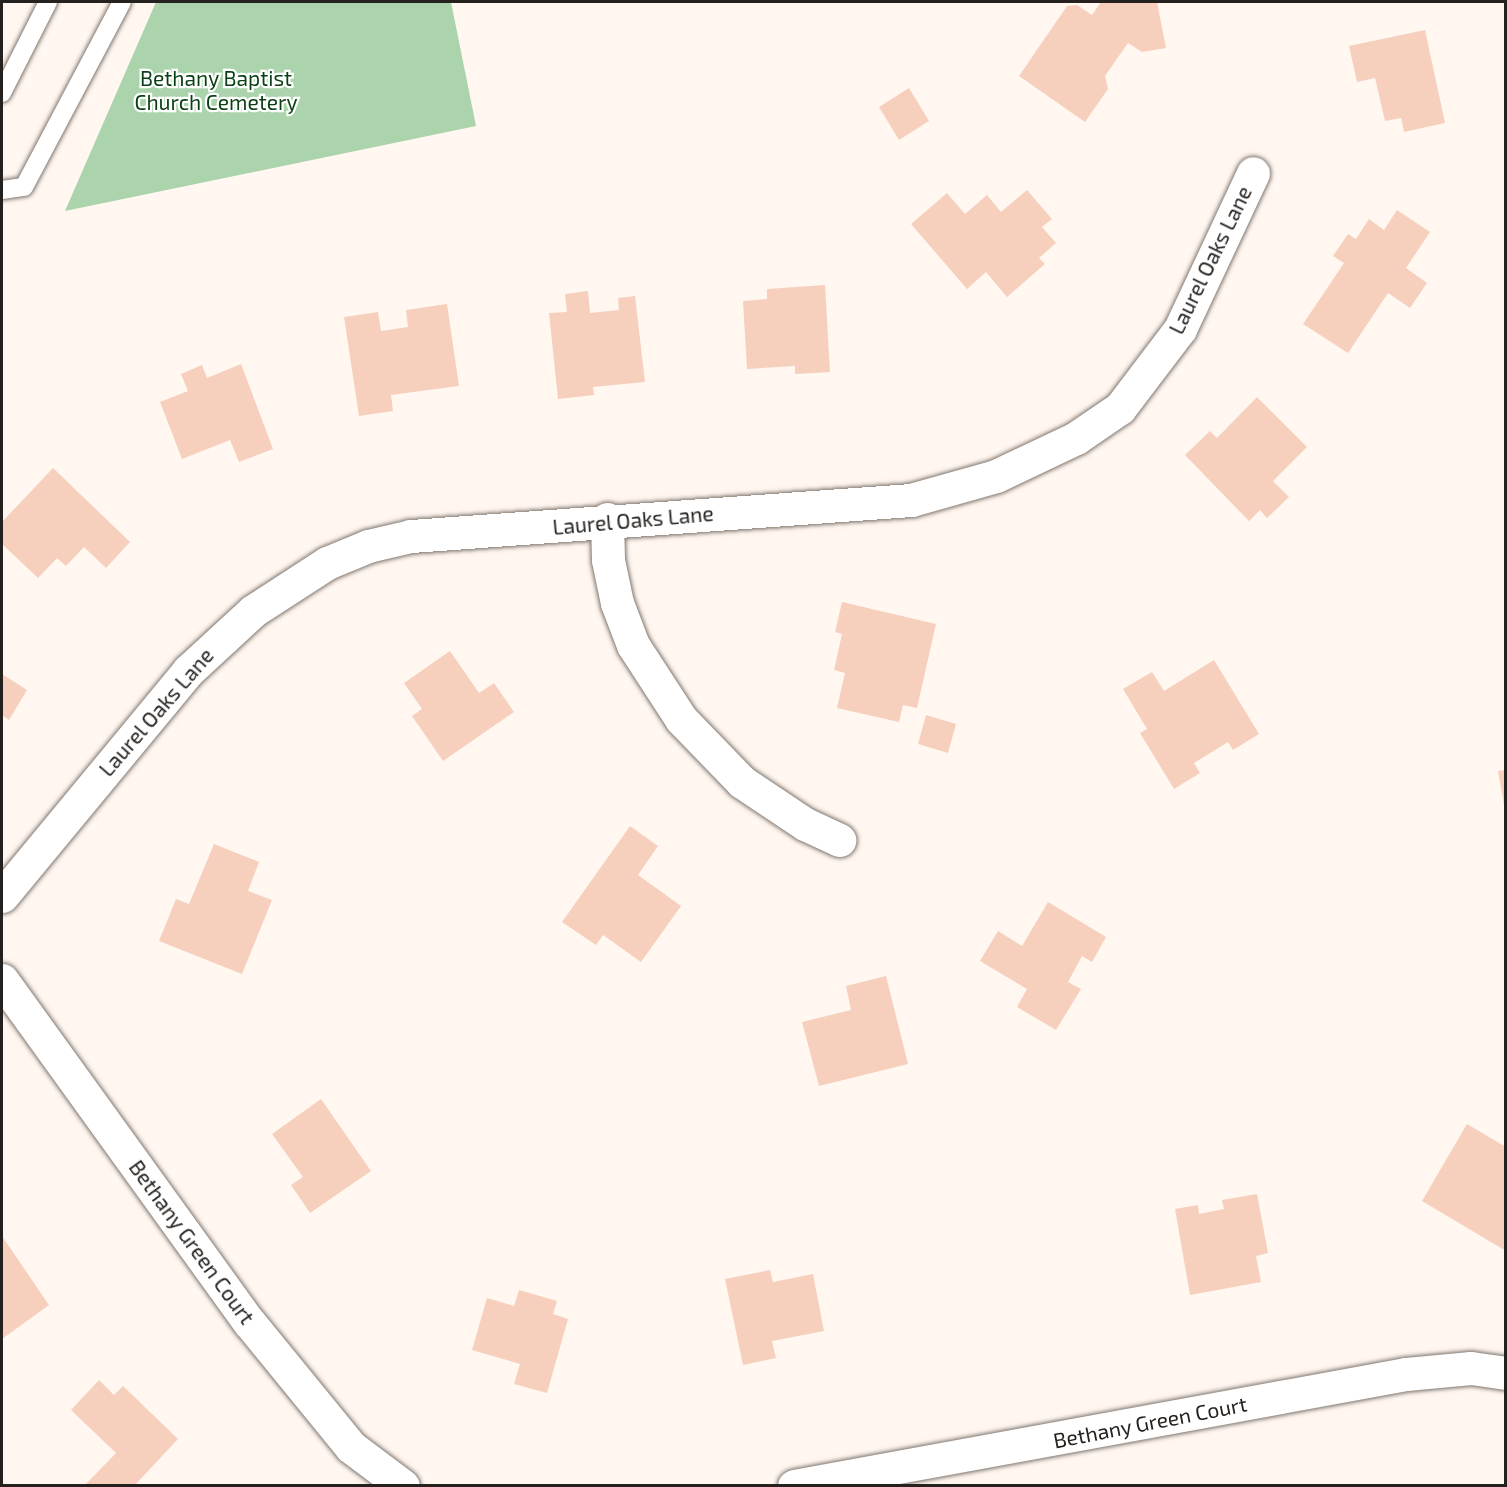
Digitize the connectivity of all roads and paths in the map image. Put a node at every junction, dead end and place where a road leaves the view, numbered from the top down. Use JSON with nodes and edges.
{"nodes":[{"id":1,"x":48,"y":2,"type":"edge"},
{"id":2,"x":122,"y":2,"type":"edge"},
{"id":3,"x":2,"y":93,"type":"edge"},
{"id":4,"x":1253,"y":173,"type":"dead end"},
{"id":5,"x":2,"y":190,"type":"edge"},
{"id":6,"x":607,"y":519,"type":"junction"},
{"id":7,"x":839,"y":840,"type":"dead end"},
{"id":8,"x":2,"y":896,"type":"edge"},
{"id":9,"x":2,"y":980,"type":"edge"},
{"id":10,"x":1506,"y":1373,"type":"edge"},
{"id":11,"x":403,"y":1485,"type":"edge"},
{"id":12,"x":794,"y":1485,"type":"edge"}],
"edges":[{"from":1,"to":3,"type":"lane"},
{"from":2,"to":5,"type":"lane"},
{"from":4,"to":6,"type":"street","name":"Laurel Oaks Lane"},
{"from":6,"to":7,"type":"street"},
{"from":6,"to":8,"type":"street","name":"Laurel Oaks Lane"},
{"from":9,"to":11,"type":"street","name":"Bethany Green Court"},
{"from":10,"to":12,"type":"street","name":"Bethany Green Court"}]}
